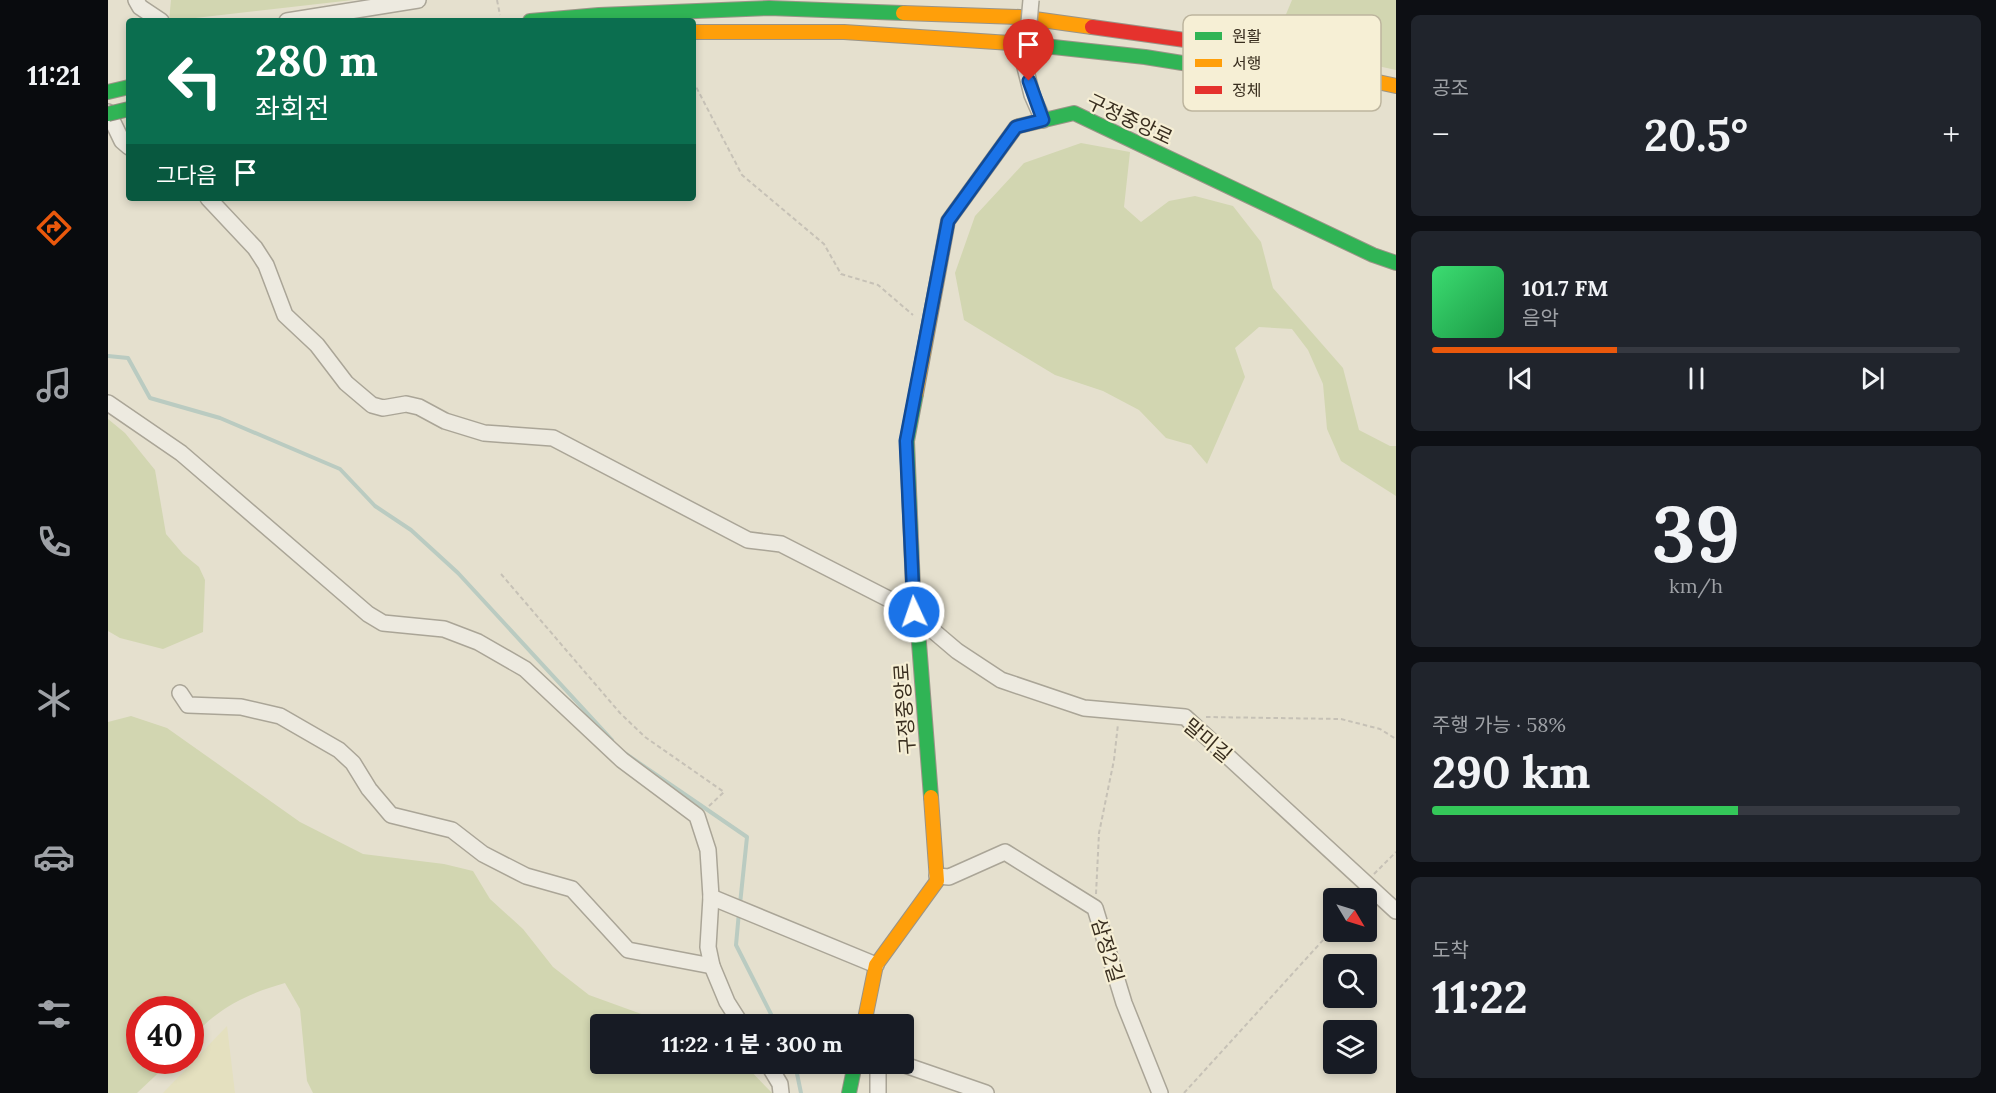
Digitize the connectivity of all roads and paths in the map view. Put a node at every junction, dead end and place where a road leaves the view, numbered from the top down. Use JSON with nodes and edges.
{"nodes":[{"id":1,"x":136,"y":0,"type":"edge"},
{"id":2,"x":418,"y":0,"type":"edge"},
{"id":3,"x":497,"y":0,"type":"edge"},
{"id":4,"x":1031,"y":0,"type":"edge"},
{"id":5,"x":500,"y":15,"type":"dead end"},
{"id":6,"x":156,"y":18,"type":"edge"},
{"id":7,"x":305,"y":18,"type":"edge"},
{"id":8,"x":565,"y":18,"type":"edge"},
{"id":9,"x":696,"y":32,"type":"edge"},
{"id":10,"x":1183,"y":40,"type":"edge"},
{"id":11,"x":1183,"y":62,"type":"edge"},
{"id":12,"x":1381,"y":83,"type":"edge"},
{"id":13,"x":1396,"y":86,"type":"edge"},
{"id":14,"x":696,"y":87,"type":"edge"},
{"id":15,"x":126,"y":88,"type":"edge"},
{"id":16,"x":108,"y":92,"type":"edge"},
{"id":17,"x":126,"y":110,"type":"edge"},
{"id":18,"x":108,"y":113,"type":"edge"},
{"id":19,"x":1043,"y":120,"type":"junction"},
{"id":20,"x":126,"y":144,"type":"edge"},
{"id":21,"x":211,"y":201,"type":"edge"},
{"id":22,"x":1396,"y":263,"type":"edge"},
{"id":23,"x":927,"y":330,"type":"junction"},
{"id":24,"x":108,"y":403,"type":"edge"},
{"id":25,"x":501,"y":574,"type":"dead end"},
{"id":26,"x":916,"y":614,"type":"junction"},
{"id":27,"x":180,"y":693,"type":"dead end"},
{"id":28,"x":1119,"y":712,"type":"junction"},
{"id":29,"x":1185,"y":717,"type":"junction"},
{"id":30,"x":1396,"y":739,"type":"edge"},
{"id":31,"x":707,"y":807,"type":"dead end"},
{"id":32,"x":1396,"y":852,"type":"edge"},
{"id":33,"x":937,"y":876,"type":"junction"},
{"id":34,"x":1366,"y":882,"type":"junction"},
{"id":35,"x":716,"y":898,"type":"junction"},
{"id":36,"x":1095,"y":908,"type":"junction"},
{"id":37,"x":1396,"y":911,"type":"edge"},
{"id":38,"x":1323,"y":940,"type":"edge"},
{"id":39,"x":876,"y":965,"type":"junction"},
{"id":40,"x":712,"y":966,"type":"junction"},
{"id":41,"x":735,"y":1014,"type":"edge"},
{"id":42,"x":867,"y":1014,"type":"edge"},
{"id":43,"x":914,"y":1068,"type":"edge"},
{"id":44,"x":774,"y":1074,"type":"edge"},
{"id":45,"x":853,"y":1074,"type":"edge"},
{"id":46,"x":879,"y":1074,"type":"edge"},
{"id":47,"x":781,"y":1093,"type":"edge"},
{"id":48,"x":849,"y":1093,"type":"edge"},
{"id":49,"x":878,"y":1093,"type":"edge"},
{"id":50,"x":986,"y":1093,"type":"edge"},
{"id":51,"x":1160,"y":1093,"type":"edge"},
{"id":52,"x":1184,"y":1093,"type":"edge"}],
"edges":[{"from":1,"to":6,"type":"street"},
{"from":2,"to":7,"type":"street"},
{"from":3,"to":5,"type":"path"},
{"from":4,"to":19,"type":"street","bridge":true},
{"from":8,"to":10,"type":"main road"},
{"from":9,"to":11,"type":"main road"},
{"from":12,"to":13,"type":"main road"},
{"from":14,"to":23,"type":"path"},
{"from":15,"to":16,"type":"main road"},
{"from":17,"to":18,"type":"main road","bridge":true},
{"from":18,"to":20,"type":"street"},
{"from":19,"to":22,"type":"main road","name":"구정중앙로"},
{"from":19,"to":23,"type":"main road","name":"구정중앙로"},
{"from":21,"to":26,"type":"street","name":"말미길"},
{"from":23,"to":26,"type":"main road","name":"구정중앙로"},
{"from":24,"to":35,"type":"street"},
{"from":25,"to":31,"type":"path"},
{"from":26,"to":28,"type":"street","name":"말미길"},
{"from":26,"to":33,"type":"main road","name":"구정중앙로"},
{"from":27,"to":40,"type":"street"},
{"from":28,"to":29,"type":"street","name":"말미길"},
{"from":28,"to":36,"type":"path"},
{"from":29,"to":30,"type":"path"},
{"from":29,"to":34,"type":"street","name":"말미길"},
{"from":32,"to":34,"type":"path"},
{"from":33,"to":36,"type":"street","name":"삼정2길"},
{"from":33,"to":39,"type":"main road"},
{"from":34,"to":37,"type":"street","name":"말미길"},
{"from":35,"to":39,"type":"street"},
{"from":35,"to":40,"type":"street"},
{"from":36,"to":51,"type":"street","name":"삼정2길"},
{"from":38,"to":52,"type":"path"},
{"from":39,"to":42,"type":"main road"},
{"from":40,"to":41,"type":"street"},
{"from":43,"to":50,"type":"street"},
{"from":44,"to":47,"type":"street"},
{"from":45,"to":48,"type":"main road"},
{"from":46,"to":49,"type":"street"}]}
